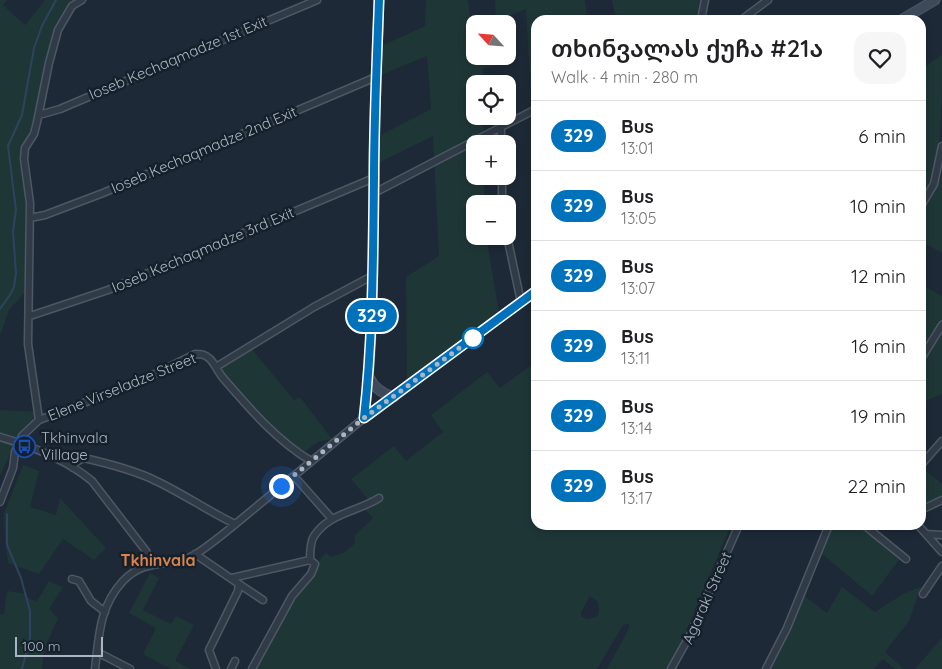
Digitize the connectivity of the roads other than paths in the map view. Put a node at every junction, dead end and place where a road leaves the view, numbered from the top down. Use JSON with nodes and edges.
{"nodes":[{"id":1,"x":82,"y":0,"type":"edge"},
{"id":2,"x":317,"y":0,"type":"edge"},
{"id":3,"x":379,"y":0,"type":"edge"},
{"id":4,"x":704,"y":0,"type":"edge"},
{"id":5,"x":768,"y":0,"type":"edge"},
{"id":6,"x":935,"y":0,"type":"edge"},
{"id":7,"x":702,"y":15,"type":"edge"},
{"id":8,"x":747,"y":15,"type":"edge"},
{"id":9,"x":910,"y":15,"type":"edge"},
{"id":10,"x":376,"y":77,"type":"junction"},
{"id":11,"x":531,"y":112,"type":"edge"},
{"id":12,"x":39,"y":115,"type":"junction"},
{"id":13,"x":501,"y":127,"type":"junction"},
{"id":14,"x":501,"y":135,"type":"edge"},
{"id":15,"x":942,"y":146,"type":"edge"},
{"id":16,"x":374,"y":178,"type":"junction"},
{"id":17,"x":374,"y":193,"type":"junction"},
{"id":18,"x":926,"y":198,"type":"edge"},
{"id":19,"x":30,"y":218,"type":"junction"},
{"id":20,"x":509,"y":245,"type":"edge"},
{"id":21,"x":374,"y":275,"type":"junction"},
{"id":22,"x":531,"y":295,"type":"edge"},
{"id":23,"x":521,"y":302,"type":"junction"},
{"id":24,"x":30,"y":316,"type":"junction"},
{"id":25,"x":942,"y":325,"type":"edge"},
{"id":26,"x":926,"y":351,"type":"edge"},
{"id":27,"x":216,"y":367,"type":"junction"},
{"id":28,"x":369,"y":377,"type":"junction"},
{"id":29,"x":394,"y":397,"type":"junction"},
{"id":30,"x":364,"y":418,"type":"junction"},
{"id":31,"x":39,"y":420,"type":"junction"},
{"id":32,"x":0,"y":437,"type":"edge"},
{"id":33,"x":942,"y":441,"type":"edge"},
{"id":34,"x":19,"y":442,"type":"junction"},
{"id":35,"x":926,"y":459,"type":"edge"},
{"id":36,"x":311,"y":461,"type":"junction"},
{"id":37,"x":73,"y":468,"type":"junction"},
{"id":38,"x":294,"y":476,"type":"junction"},
{"id":39,"x":379,"y":498,"type":"dead end"},
{"id":40,"x":942,"y":500,"type":"edge"},
{"id":41,"x":0,"y":502,"type":"edge"},
{"id":42,"x":926,"y":508,"type":"edge"},
{"id":43,"x":332,"y":519,"type":"junction"},
{"id":44,"x":235,"y":524,"type":"junction"},
{"id":45,"x":737,"y":530,"type":"edge"},
{"id":46,"x":827,"y":530,"type":"edge"},
{"id":47,"x":870,"y":530,"type":"edge"},
{"id":48,"x":923,"y":530,"type":"edge"},
{"id":49,"x":927,"y":534,"type":"junction"},
{"id":50,"x":942,"y":535,"type":"edge"},
{"id":51,"x":942,"y":552,"type":"edge"},
{"id":52,"x":195,"y":554,"type":"junction"},
{"id":53,"x":906,"y":558,"type":"dead end"},
{"id":54,"x":310,"y":560,"type":"junction"},
{"id":55,"x":152,"y":564,"type":"junction"},
{"id":56,"x":942,"y":566,"type":"edge"},
{"id":57,"x":232,"y":578,"type":"junction"},
{"id":58,"x":72,"y":579,"type":"dead end"},
{"id":59,"x":239,"y":584,"type":"junction"},
{"id":60,"x":923,"y":594,"type":"dead end"},
{"id":61,"x":263,"y":600,"type":"dead end"},
{"id":62,"x":105,"y":612,"type":"junction"},
{"id":63,"x":97,"y":652,"type":"junction"},
{"id":64,"x":235,"y":661,"type":"dead end"},
{"id":65,"x":95,"y":669,"type":"edge"},
{"id":66,"x":130,"y":669,"type":"edge"},
{"id":67,"x":216,"y":669,"type":"edge"},
{"id":68,"x":231,"y":669,"type":"edge"},
{"id":69,"x":252,"y":669,"type":"edge"},
{"id":70,"x":671,"y":669,"type":"edge"},
{"id":71,"x":766,"y":669,"type":"edge"}],
"edges":[{"from":1,"to":12,"type":"street"},
{"from":2,"to":12,"type":"street","name":"Ioseb Kechaqmadze 1st Exit"},
{"from":3,"to":10,"type":"street"},
{"from":4,"to":7,"type":"street"},
{"from":5,"to":8,"type":"street"},
{"from":6,"to":9,"type":"street"},
{"from":10,"to":16,"type":"street"},
{"from":10,"to":19,"type":"street","name":"Ioseb Kechaqmadze 2nd Exit"},
{"from":11,"to":13,"type":"street"},
{"from":12,"to":19,"type":"street"},
{"from":13,"to":14,"type":"street"},
{"from":13,"to":17,"type":"street"},
{"from":15,"to":18,"type":"street"},
{"from":16,"to":17,"type":"street"},
{"from":16,"to":24,"type":"street","name":"Ioseb Kechaqmadze 3rd Exit"},
{"from":17,"to":21,"type":"street"},
{"from":19,"to":24,"type":"street"},
{"from":20,"to":23,"type":"street"},
{"from":21,"to":27,"type":"street"},
{"from":21,"to":28,"type":"street"},
{"from":22,"to":23,"type":"street"},
{"from":23,"to":29,"type":"street"},
{"from":24,"to":31,"type":"street"},
{"from":25,"to":26,"type":"street"},
{"from":27,"to":31,"type":"street","name":"Elene Virseladze Street"},
{"from":27,"to":36,"type":"street","name":"Elene Virseladze Street"},
{"from":28,"to":29,"type":"street"},
{"from":28,"to":30,"type":"street"},
{"from":29,"to":30,"type":"street"},
{"from":30,"to":36,"type":"street"},
{"from":31,"to":34,"type":"street","name":"Elene Virseladze Street"},
{"from":32,"to":34,"type":"street"},
{"from":33,"to":35,"type":"street"},
{"from":34,"to":37,"type":"street"},
{"from":34,"to":41,"type":"street"},
{"from":36,"to":38,"type":"street"},
{"from":37,"to":44,"type":"street"},
{"from":37,"to":55,"type":"street"},
{"from":38,"to":43,"type":"street"},
{"from":38,"to":44,"type":"street"},
{"from":39,"to":43,"type":"street"},
{"from":40,"to":42,"type":"street"},
{"from":43,"to":54,"type":"street"},
{"from":44,"to":52,"type":"street"},
{"from":45,"to":70,"type":"street","name":"Agaraki Street"},
{"from":46,"to":71,"type":"street"},
{"from":47,"to":53,"type":"street"},
{"from":48,"to":49,"type":"street"},
{"from":49,"to":50,"type":"street"},
{"from":49,"to":51,"type":"street"},
{"from":52,"to":55,"type":"street"},
{"from":52,"to":57,"type":"street"},
{"from":54,"to":57,"type":"street"},
{"from":54,"to":69,"type":"street"},
{"from":55,"to":62,"type":"street"},
{"from":56,"to":60,"type":"street"},
{"from":57,"to":59,"type":"street"},
{"from":58,"to":62,"type":"street"},
{"from":59,"to":61,"type":"street"},
{"from":59,"to":67,"type":"street"},
{"from":62,"to":63,"type":"street"},
{"from":63,"to":65,"type":"street"},
{"from":63,"to":66,"type":"street"},
{"from":64,"to":68,"type":"street"}]}
